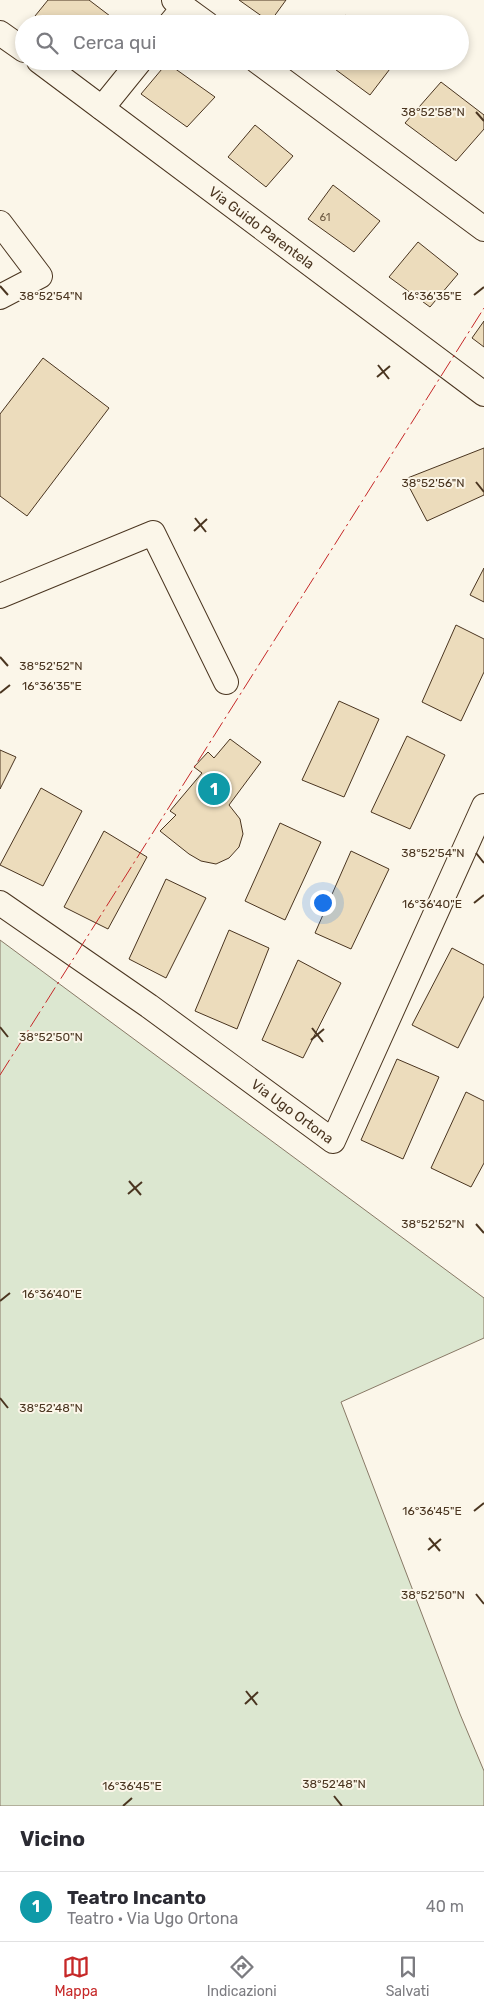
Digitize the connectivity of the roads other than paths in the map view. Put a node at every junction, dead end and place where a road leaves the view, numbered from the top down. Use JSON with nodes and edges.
{"nodes":[{"id":1,"x":0,"y":33,"type":"edge"},
{"id":2,"x":15,"y":44,"type":"edge"},
{"id":3,"x":51,"y":70,"type":"edge"},
{"id":4,"x":133,"y":70,"type":"edge"},
{"id":5,"x":269,"y":70,"type":"edge"},
{"id":6,"x":102,"y":108,"type":"junction"},
{"id":7,"x":0,"y":223,"type":"edge"},
{"id":8,"x":484,"y":229,"type":"edge"},
{"id":9,"x":0,"y":296,"type":"edge"},
{"id":10,"x":484,"y":394,"type":"edge"},
{"id":11,"x":0,"y":596,"type":"edge"},
{"id":12,"x":226,"y":682,"type":"dead end"},
{"id":13,"x":484,"y":806,"type":"edge"},
{"id":14,"x":0,"y":903,"type":"edge"}],
"edges":[{"from":1,"to":2,"type":"street"},
{"from":3,"to":6,"type":"street","name":"Via Guido Parentela"},
{"from":4,"to":6,"type":"street"},
{"from":5,"to":8,"type":"street"},
{"from":6,"to":10,"type":"street","name":"Via Guido Parentela"},
{"from":7,"to":9,"type":"street"},
{"from":11,"to":12,"type":"street"},
{"from":13,"to":14,"type":"street","name":"Via Ugo Ortona"}]}
